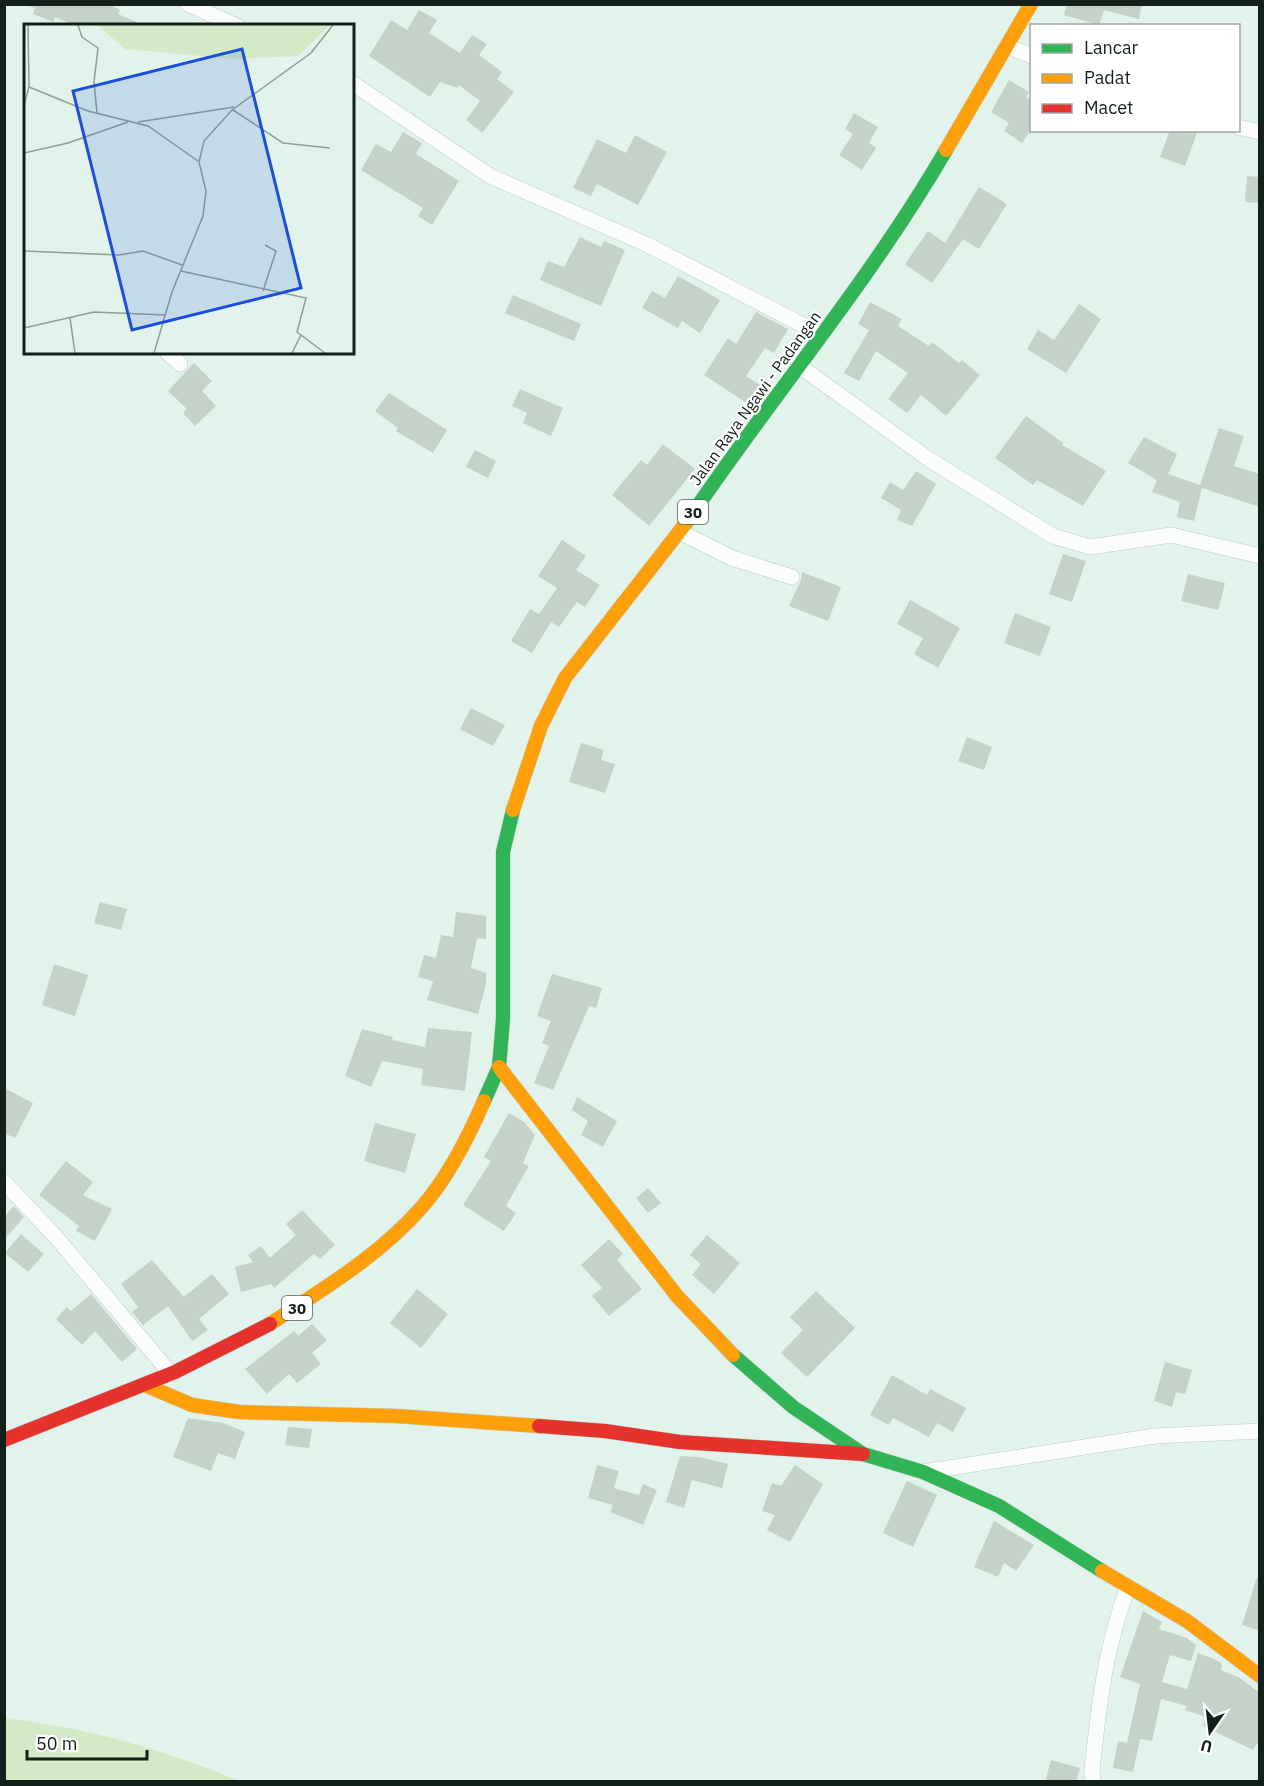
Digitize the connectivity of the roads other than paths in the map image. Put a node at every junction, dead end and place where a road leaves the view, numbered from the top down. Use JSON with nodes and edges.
{"nodes":[{"id":1,"x":188,"y":4,"type":"edge"},
{"id":2,"x":1031,"y":4,"type":"edge"},
{"id":3,"x":233,"y":24,"type":"edge"},
{"id":4,"x":1007,"y":46,"type":"junction"},
{"id":5,"x":1030,"y":55,"type":"edge"},
{"id":6,"x":354,"y":83,"type":"edge"},
{"id":7,"x":1240,"y":127,"type":"edge"},
{"id":8,"x":1260,"y":132,"type":"edge"},
{"id":9,"x":822,"y":335,"type":"junction"},
{"id":10,"x":169,"y":354,"type":"edge"},
{"id":11,"x":180,"y":364,"type":"dead end"},
{"id":12,"x":798,"y":365,"type":"junction"},
{"id":13,"x":680,"y":532,"type":"junction"},
{"id":14,"x":1260,"y":556,"type":"edge"},
{"id":15,"x":792,"y":577,"type":"dead end"},
{"id":16,"x":499,"y":1067,"type":"junction"},
{"id":17,"x":4,"y":1182,"type":"edge"},
{"id":18,"x":171,"y":1374,"type":"junction"},
{"id":19,"x":145,"y":1385,"type":"junction"},
{"id":20,"x":1260,"y":1431,"type":"edge"},
{"id":21,"x":4,"y":1440,"type":"edge"},
{"id":22,"x":863,"y":1454,"type":"junction"},
{"id":23,"x":923,"y":1472,"type":"junction"},
{"id":24,"x":1128,"y":1587,"type":"junction"},
{"id":25,"x":1260,"y":1676,"type":"edge"},
{"id":26,"x":1093,"y":1782,"type":"edge"}],
"edges":[{"from":1,"to":3,"type":"street"},
{"from":2,"to":4,"type":"main road","name":"Jalan Raya Ngawi - Padangan","number":"30"},
{"from":4,"to":5,"type":"street"},
{"from":4,"to":9,"type":"main road","name":"Jalan Raya Ngawi - Padangan","number":"30"},
{"from":6,"to":9,"type":"street"},
{"from":7,"to":8,"type":"street"},
{"from":9,"to":12,"type":"main road","name":"Jalan Raya Ngawi - Padangan","number":"30"},
{"from":10,"to":11,"type":"street"},
{"from":12,"to":13,"type":"main road","name":"Jalan Raya Ngawi - Padangan","number":"30"},
{"from":12,"to":14,"type":"street"},
{"from":13,"to":15,"type":"street"},
{"from":13,"to":16,"type":"main road","name":"Jalan Raya Ngawi - Padangan","number":"30"},
{"from":16,"to":18,"type":"main road","name":"Jalan Raya Ngawi - Padangan","number":"30"},
{"from":16,"to":22,"type":"main road"},
{"from":17,"to":18,"type":"street"},
{"from":18,"to":19,"type":"main road","name":"Jalan Raya Ngawi - Padangan","number":"30"},
{"from":19,"to":21,"type":"main road","name":"Jalan Raya Ngawi - Padangan","number":"30"},
{"from":19,"to":22,"type":"main road"},
{"from":20,"to":23,"type":"street"},
{"from":22,"to":23,"type":"main road"},
{"from":23,"to":24,"type":"main road"},
{"from":24,"to":25,"type":"main road"},
{"from":24,"to":26,"type":"street"}]}
